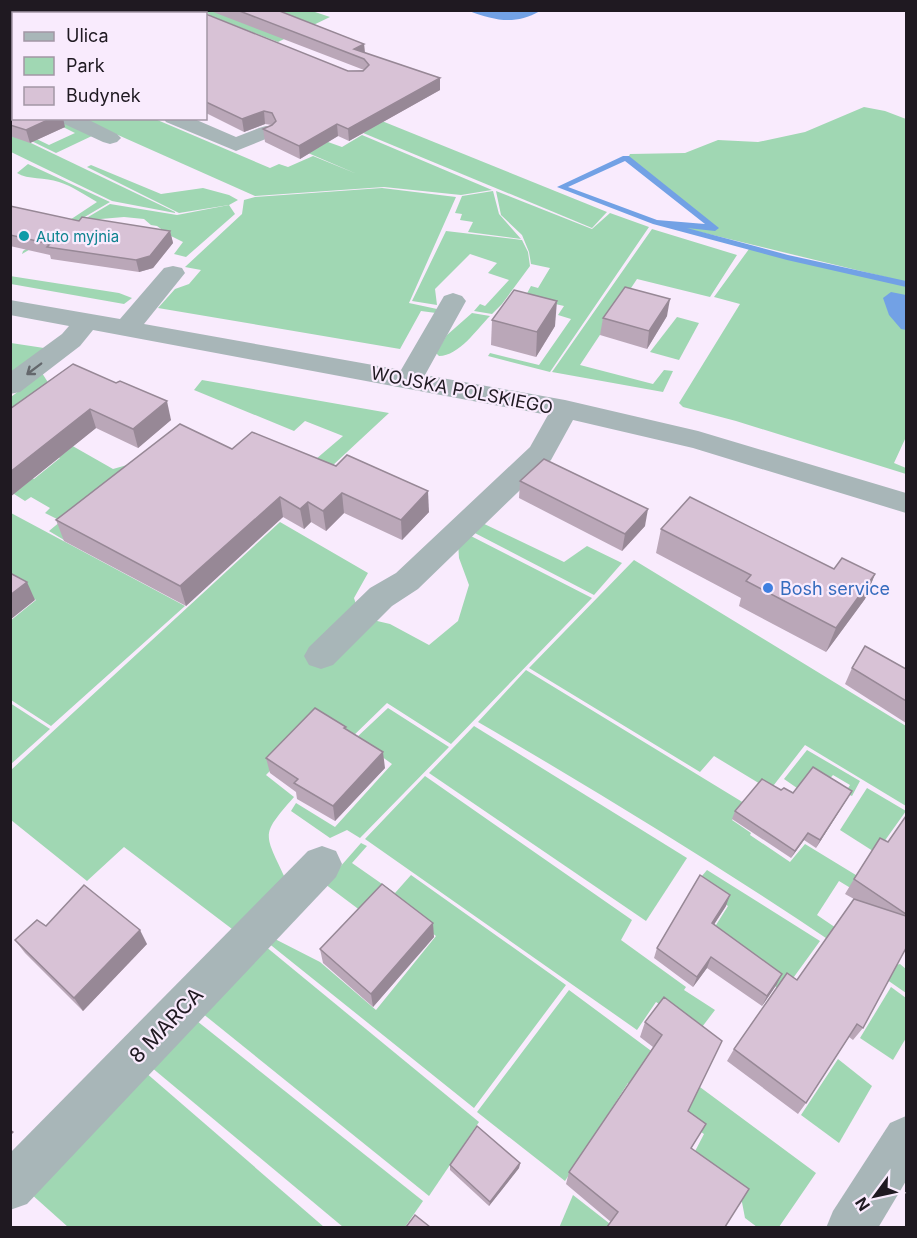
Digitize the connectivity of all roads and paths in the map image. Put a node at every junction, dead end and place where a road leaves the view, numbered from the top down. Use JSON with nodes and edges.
{"nodes":[{"id":1,"x":71,"y":120,"type":"edge"},
{"id":2,"x":177,"y":120,"type":"edge"},
{"id":3,"x":266,"y":132,"type":"edge"},
{"id":4,"x":105,"y":136,"type":"dead end"},
{"id":5,"x":173,"y":273,"type":"dead end"},
{"id":6,"x":453,"y":301,"type":"dead end"},
{"id":7,"x":10,"y":308,"type":"edge"},
{"id":8,"x":87,"y":321,"type":"junction"},
{"id":9,"x":127,"y":328,"type":"junction"},
{"id":10,"x":409,"y":379,"type":"junction"},
{"id":11,"x":10,"y":386,"type":"edge"},
{"id":12,"x":566,"y":409,"type":"junction"},
{"id":13,"x":906,"y":503,"type":"edge"},
{"id":14,"x":321,"y":656,"type":"dead end"},
{"id":15,"x":322,"y":864,"type":"dead end"},
{"id":16,"x":906,"y":1139,"type":"edge"},
{"id":17,"x":10,"y":1187,"type":"edge"},
{"id":18,"x":850,"y":1227,"type":"edge"}],
"edges":[{"from":1,"to":4,"type":"street"},
{"from":2,"to":3,"type":"street"},
{"from":5,"to":9,"type":"street"},
{"from":6,"to":10,"type":"street"},
{"from":7,"to":8,"type":"street","name":"WOJSKA POLSKIEGO"},
{"from":8,"to":9,"type":"street","name":"WOJSKA POLSKIEGO"},
{"from":8,"to":11,"type":"street","one_way":true},
{"from":9,"to":10,"type":"street","name":"WOJSKA POLSKIEGO"},
{"from":10,"to":12,"type":"street","name":"WOJSKA POLSKIEGO"},
{"from":12,"to":13,"type":"street","name":"WOJSKA POLSKIEGO"},
{"from":12,"to":14,"type":"street"},
{"from":15,"to":17,"type":"street","name":"8 MARCA"},
{"from":16,"to":18,"type":"street"}]}
